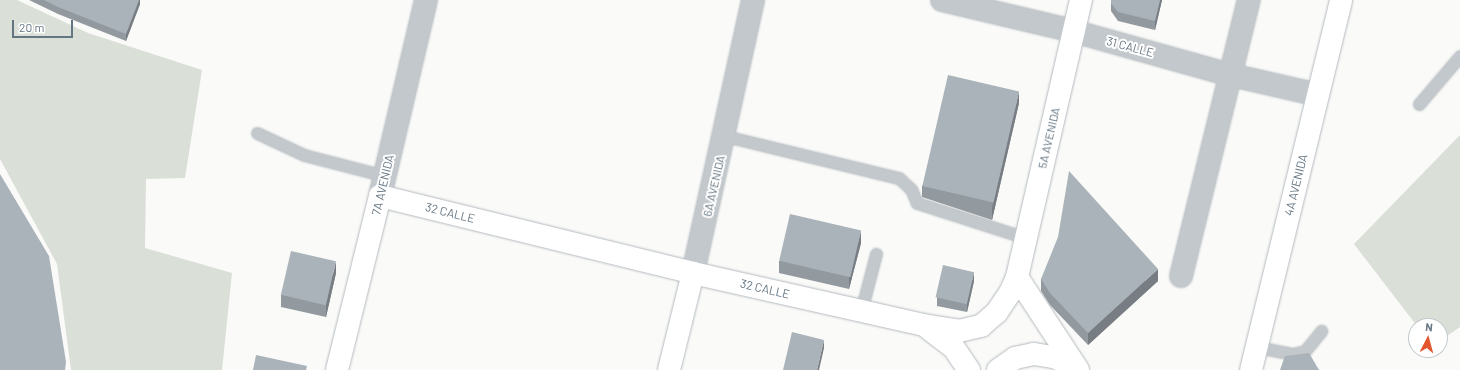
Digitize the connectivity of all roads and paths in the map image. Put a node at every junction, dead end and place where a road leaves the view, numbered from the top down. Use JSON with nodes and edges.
{"nodes":[{"id":1,"x":426,"y":0,"type":"edge"},
{"id":2,"x":753,"y":0,"type":"edge"},
{"id":3,"x":942,"y":0,"type":"edge"},
{"id":4,"x":1081,"y":0,"type":"edge"},
{"id":5,"x":1249,"y":0,"type":"edge"},
{"id":6,"x":1341,"y":0,"type":"edge"},
{"id":7,"x":1073,"y":32,"type":"junction"},
{"id":8,"x":1460,"y":56,"type":"edge"},
{"id":9,"x":1231,"y":75,"type":"junction"},
{"id":10,"x":1318,"y":94,"type":"junction"},
{"id":11,"x":1419,"y":104,"type":"dead end"},
{"id":12,"x":257,"y":133,"type":"dead end"},
{"id":13,"x":725,"y":136,"type":"junction"},
{"id":14,"x":383,"y":186,"type":"junction"},
{"id":15,"x":1026,"y":238,"type":"junction"},
{"id":16,"x":876,"y":254,"type":"dead end"},
{"id":17,"x":694,"y":273,"type":"junction"},
{"id":18,"x":1181,"y":276,"type":"dead end"},
{"id":19,"x":1017,"y":277,"type":"junction"},
{"id":20,"x":861,"y":311,"type":"junction"},
{"id":21,"x":923,"y":325,"type":"junction"},
{"id":22,"x":1321,"y":330,"type":"dead end"},
{"id":23,"x":1257,"y":347,"type":"junction"},
{"id":24,"x":1077,"y":369,"type":"edge"},
{"id":25,"x":338,"y":370,"type":"edge"},
{"id":26,"x":670,"y":370,"type":"edge"},
{"id":27,"x":969,"y":370,"type":"edge"},
{"id":28,"x":998,"y":370,"type":"edge"},
{"id":29,"x":1251,"y":370,"type":"edge"}],
"edges":[{"from":1,"to":14,"type":"street","name":"7A AVENIDA"},
{"from":2,"to":13,"type":"street","name":"6A AVENIDA"},
{"from":3,"to":7,"type":"street","name":"31 CALLE"},
{"from":4,"to":7,"type":"main road","name":"5A AVENIDA"},
{"from":5,"to":9,"type":"street"},
{"from":6,"to":10,"type":"main road","name":"4A AVENIDA"},
{"from":7,"to":9,"type":"street","name":"31 CALLE"},
{"from":7,"to":15,"type":"main road","name":"5A AVENIDA"},
{"from":8,"to":11,"type":"lane"},
{"from":9,"to":10,"type":"street","name":"31 CALLE"},
{"from":9,"to":18,"type":"street"},
{"from":10,"to":23,"type":"main road","name":"4A AVENIDA"},
{"from":12,"to":14,"type":"lane"},
{"from":13,"to":15,"type":"lane"},
{"from":13,"to":17,"type":"street","name":"6A AVENIDA"},
{"from":14,"to":17,"type":"main road","name":"32 CALLE"},
{"from":14,"to":25,"type":"main road","name":"7A AVENIDA"},
{"from":15,"to":19,"type":"main road","name":"5A AVENIDA"},
{"from":16,"to":20,"type":"lane"},
{"from":17,"to":20,"type":"main road","name":"32 CALLE"},
{"from":17,"to":26,"type":"main road","name":"6A AVENIDA"},
{"from":19,"to":21,"type":"main road","name":"32 CALLE"},
{"from":19,"to":24,"type":"main road"},
{"from":20,"to":21,"type":"main road","name":"32 CALLE"},
{"from":21,"to":27,"type":"main road"},
{"from":22,"to":23,"type":"lane"},
{"from":23,"to":29,"type":"main road","name":"4A AVENIDA"},
{"from":24,"to":28,"type":"main road"}]}
